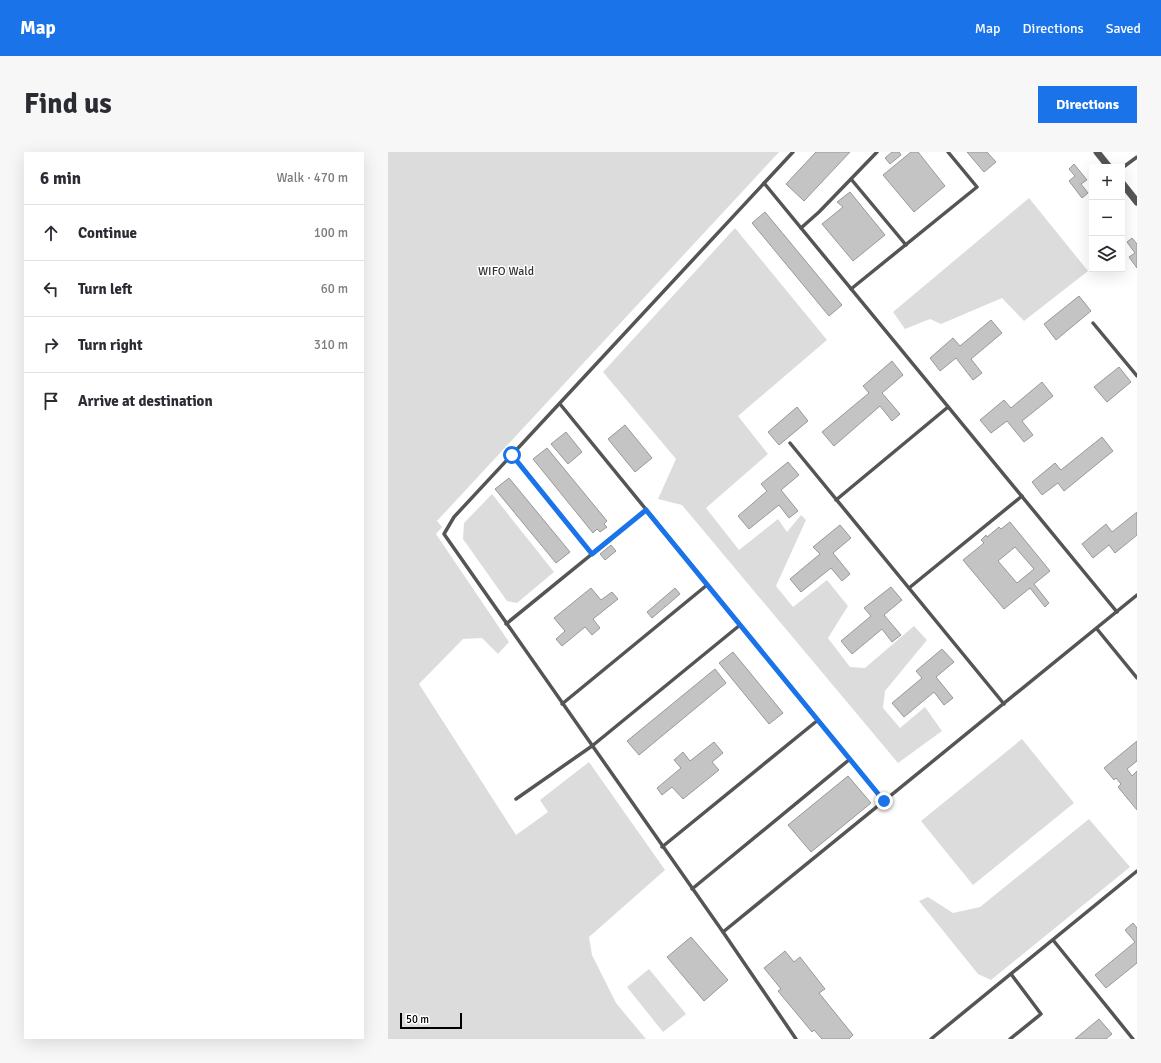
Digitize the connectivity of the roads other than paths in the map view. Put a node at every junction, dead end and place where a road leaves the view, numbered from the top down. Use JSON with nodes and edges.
{"nodes":[{"id":1,"x":792,"y":152,"type":"edge"},
{"id":2,"x":877,"y":152,"type":"edge"},
{"id":3,"x":948,"y":152,"type":"edge"},
{"id":4,"x":1097,"y":152,"type":"edge"},
{"id":5,"x":1137,"y":157,"type":"edge"},
{"id":6,"x":1107,"y":164,"type":"edge"},
{"id":7,"x":1125,"y":166,"type":"edge"},
{"id":8,"x":851,"y":178,"type":"junction"},
{"id":9,"x":764,"y":183,"type":"junction"},
{"id":10,"x":1125,"y":187,"type":"edge"},
{"id":11,"x":1137,"y":202,"type":"edge"},
{"id":12,"x":801,"y":228,"type":"junction"},
{"id":13,"x":906,"y":245,"type":"junction"},
{"id":14,"x":851,"y":289,"type":"junction"},
{"id":15,"x":1093,"y":323,"type":"dead end"},
{"id":16,"x":1137,"y":376,"type":"edge"},
{"id":17,"x":560,"y":404,"type":"junction"},
{"id":18,"x":948,"y":407,"type":"junction"},
{"id":19,"x":790,"y":443,"type":"dead end"},
{"id":20,"x":512,"y":455,"type":"junction"},
{"id":21,"x":1022,"y":496,"type":"junction"},
{"id":22,"x":836,"y":500,"type":"junction"},
{"id":23,"x":646,"y":510,"type":"junction"},
{"id":24,"x":592,"y":554,"type":"junction"},
{"id":25,"x":707,"y":585,"type":"junction"},
{"id":26,"x":909,"y":588,"type":"junction"},
{"id":27,"x":1137,"y":596,"type":"edge"},
{"id":28,"x":1117,"y":612,"type":"junction"},
{"id":29,"x":506,"y":624,"type":"junction"},
{"id":30,"x":740,"y":625,"type":"junction"},
{"id":31,"x":1097,"y":629,"type":"junction"},
{"id":32,"x":1137,"y":678,"type":"edge"},
{"id":33,"x":562,"y":704,"type":"junction"},
{"id":34,"x":1004,"y":704,"type":"junction"},
{"id":35,"x":818,"y":720,"type":"junction"},
{"id":36,"x":592,"y":746,"type":"junction"},
{"id":37,"x":850,"y":759,"type":"junction"},
{"id":38,"x":516,"y":799,"type":"dead end"},
{"id":39,"x":884,"y":801,"type":"junction"},
{"id":40,"x":662,"y":847,"type":"junction"},
{"id":41,"x":1137,"y":871,"type":"edge"},
{"id":42,"x":692,"y":889,"type":"junction"},
{"id":43,"x":723,"y":932,"type":"junction"},
{"id":44,"x":1053,"y":940,"type":"junction"},
{"id":45,"x":1011,"y":974,"type":"junction"},
{"id":46,"x":796,"y":1039,"type":"edge"},
{"id":47,"x":931,"y":1039,"type":"edge"},
{"id":48,"x":1010,"y":1039,"type":"edge"},
{"id":49,"x":1134,"y":1039,"type":"edge"}],
"edges":[{"from":1,"to":9,"type":"lane"},
{"from":2,"to":8,"type":"lane"},
{"from":3,"to":13,"type":"lane"},
{"from":4,"to":6,"type":"street"},
{"from":5,"to":7,"type":"lane"},
{"from":8,"to":12,"type":"lane"},
{"from":8,"to":13,"type":"lane"},
{"from":9,"to":12,"type":"lane"},
{"from":9,"to":17,"type":"lane"},
{"from":10,"to":11,"type":"street"},
{"from":12,"to":14,"type":"lane"},
{"from":13,"to":14,"type":"lane"},
{"from":14,"to":18,"type":"lane"},
{"from":15,"to":16,"type":"lane"},
{"from":17,"to":20,"type":"lane"},
{"from":17,"to":23,"type":"lane"},
{"from":18,"to":21,"type":"lane"},
{"from":18,"to":22,"type":"lane"},
{"from":19,"to":22,"type":"lane"},
{"from":20,"to":24,"type":"lane"},
{"from":20,"to":29,"type":"lane"},
{"from":21,"to":26,"type":"lane"},
{"from":21,"to":28,"type":"lane"},
{"from":22,"to":26,"type":"lane"},
{"from":23,"to":24,"type":"lane"},
{"from":23,"to":25,"type":"lane"},
{"from":24,"to":29,"type":"lane"},
{"from":25,"to":30,"type":"lane"},
{"from":25,"to":33,"type":"lane"},
{"from":26,"to":34,"type":"lane"},
{"from":27,"to":28,"type":"lane"},
{"from":28,"to":31,"type":"lane"},
{"from":29,"to":33,"type":"lane"},
{"from":30,"to":35,"type":"lane"},
{"from":30,"to":36,"type":"lane"},
{"from":31,"to":32,"type":"lane"},
{"from":31,"to":34,"type":"lane"},
{"from":33,"to":36,"type":"lane"},
{"from":34,"to":39,"type":"lane"},
{"from":35,"to":37,"type":"lane"},
{"from":35,"to":40,"type":"lane"},
{"from":36,"to":38,"type":"lane"},
{"from":36,"to":40,"type":"lane"},
{"from":37,"to":39,"type":"lane"},
{"from":37,"to":42,"type":"lane"},
{"from":39,"to":43,"type":"lane"},
{"from":40,"to":42,"type":"lane"},
{"from":41,"to":44,"type":"lane"},
{"from":42,"to":43,"type":"lane"},
{"from":43,"to":46,"type":"lane"},
{"from":44,"to":45,"type":"lane"},
{"from":44,"to":49,"type":"lane"},
{"from":45,"to":47,"type":"lane"},
{"from":45,"to":48,"type":"lane"}]}
